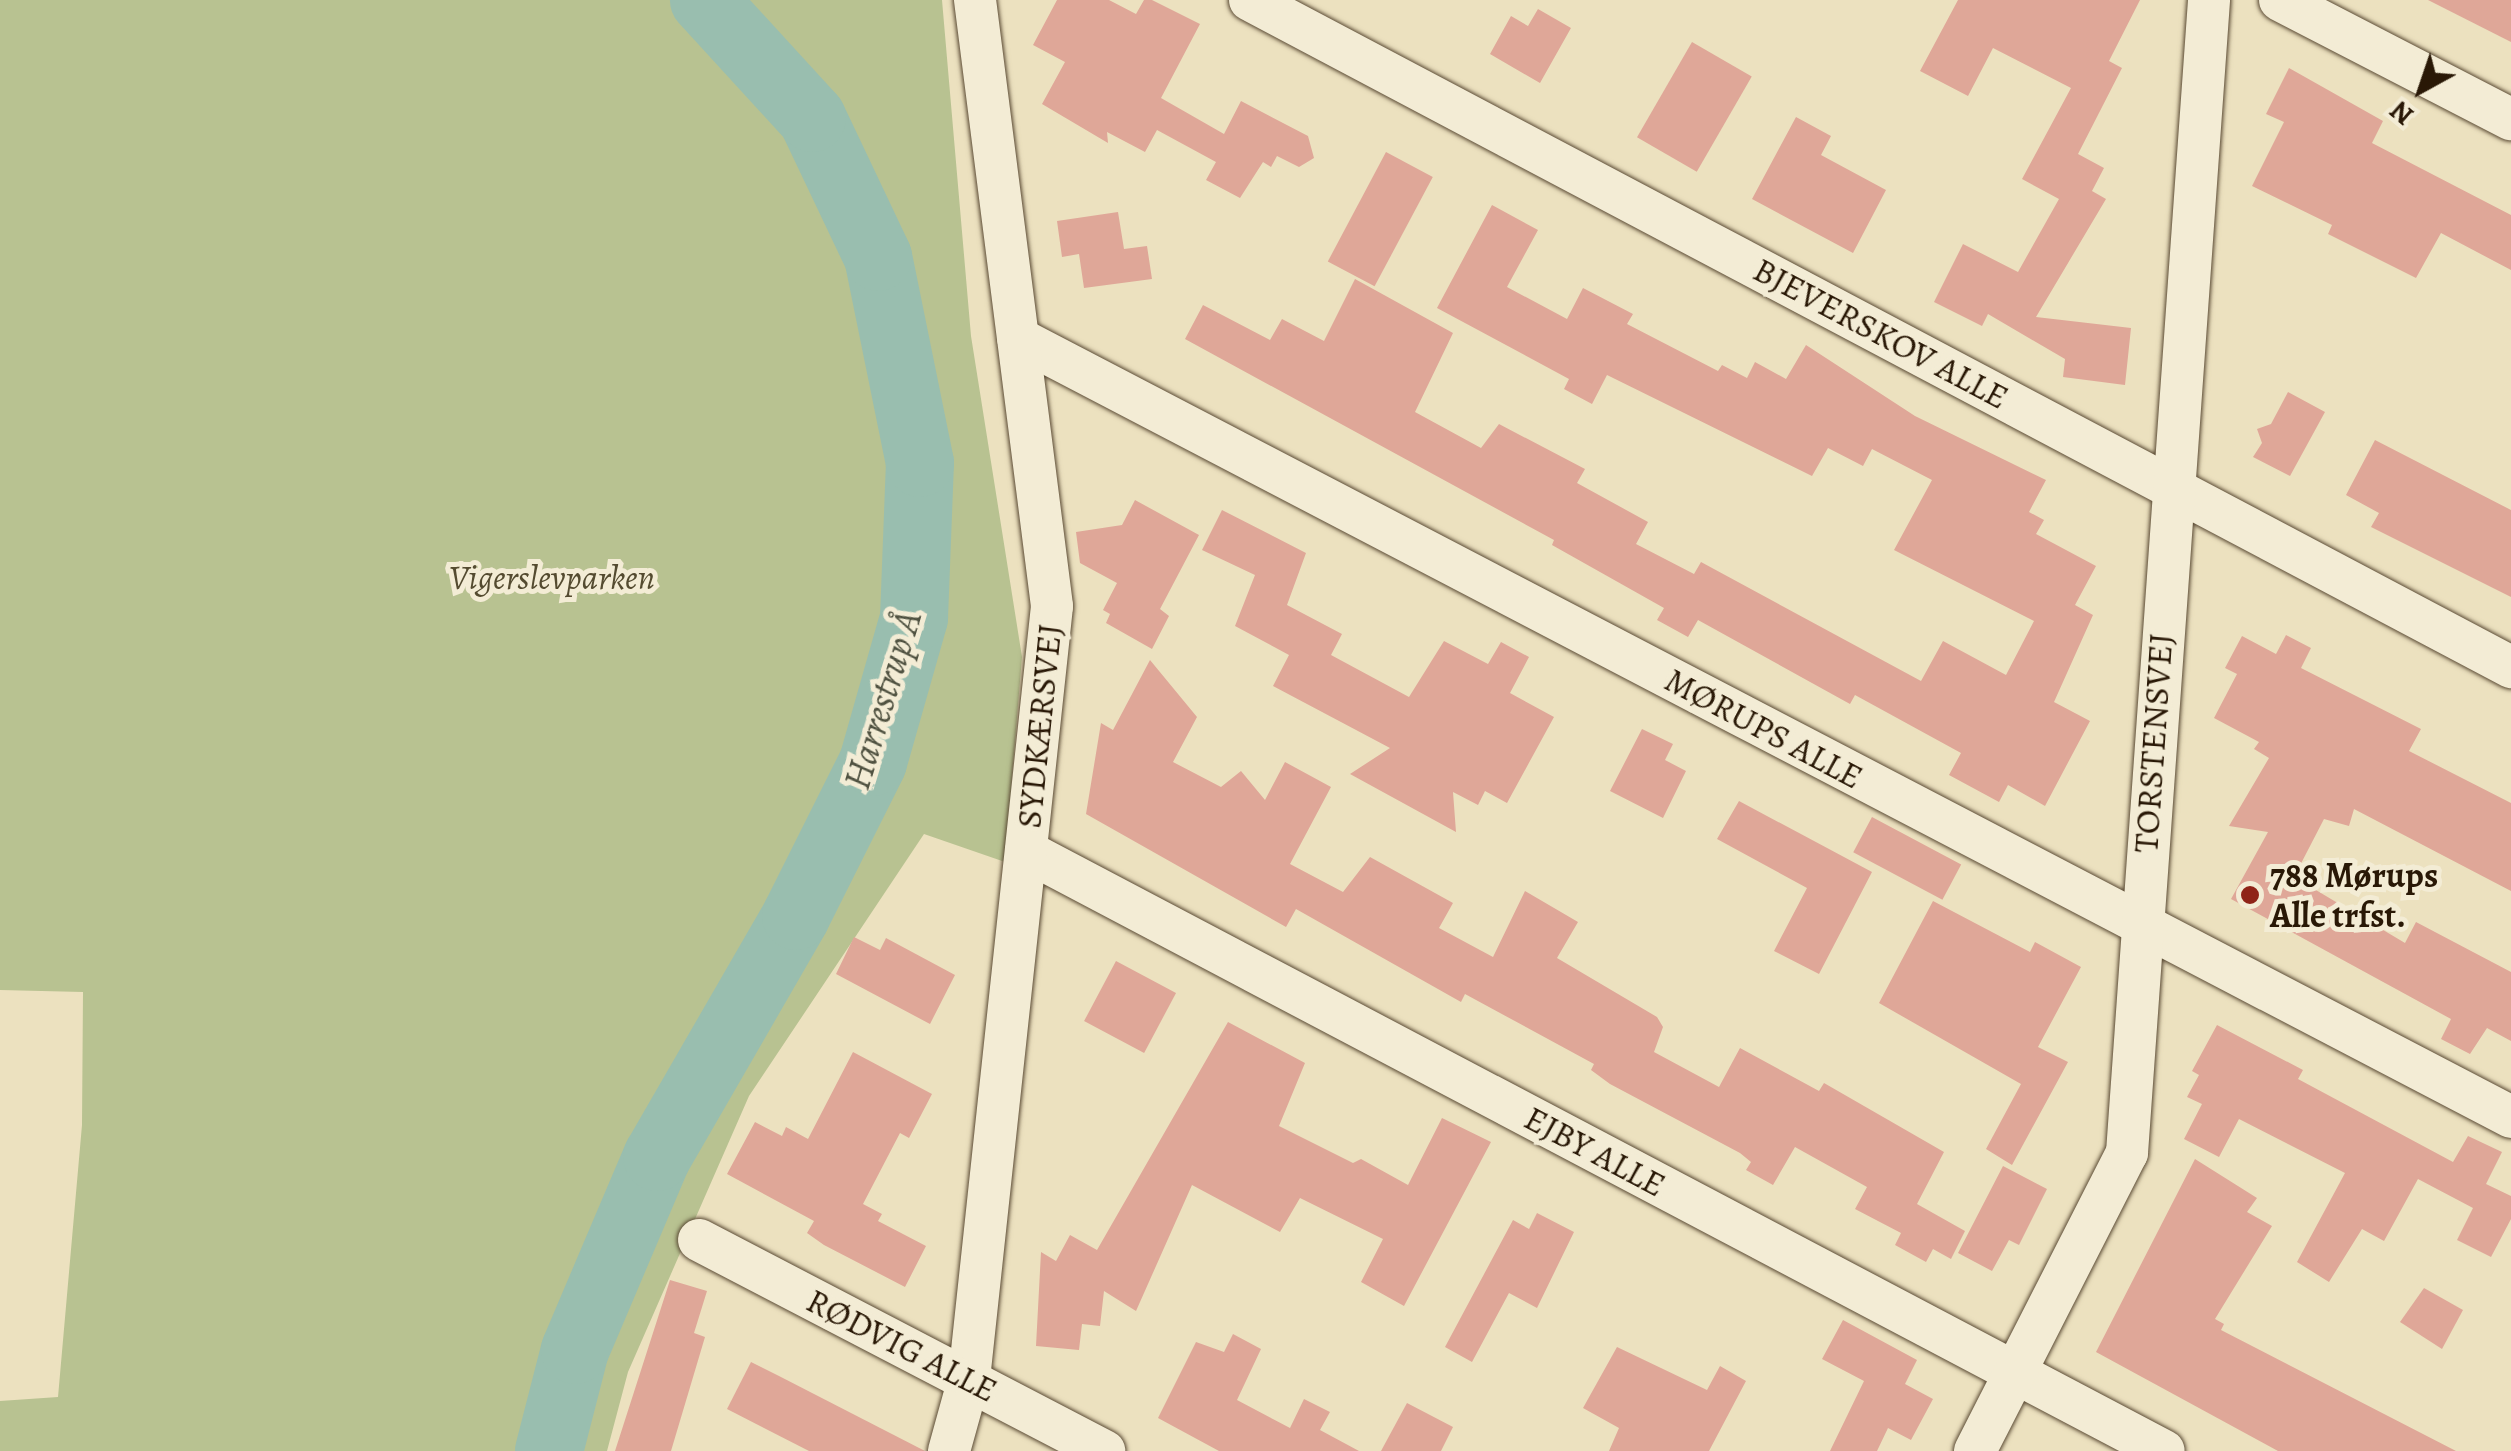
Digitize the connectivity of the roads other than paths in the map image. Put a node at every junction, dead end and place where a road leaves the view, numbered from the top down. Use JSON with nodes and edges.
{"nodes":[{"id":1,"x":975,"y":0,"type":"edge"},
{"id":2,"x":1250,"y":0,"type":"edge"},
{"id":3,"x":2209,"y":0,"type":"edge"},
{"id":4,"x":2280,"y":0,"type":"edge"},
{"id":5,"x":2511,"y":118,"type":"edge"},
{"id":6,"x":1018,"y":338,"type":"junction"},
{"id":7,"x":2170,"y":486,"type":"junction"},
{"id":8,"x":2511,"y":667,"type":"edge"},
{"id":9,"x":1026,"y":852,"type":"junction"},
{"id":10,"x":2141,"y":924,"type":"junction"},
{"id":11,"x":2511,"y":1117,"type":"edge"},
{"id":12,"x":698,"y":1240,"type":"dead end"},
{"id":13,"x":2018,"y":1373,"type":"junction"},
{"id":14,"x":969,"y":1379,"type":"junction"},
{"id":15,"x":949,"y":1451,"type":"edge"},
{"id":16,"x":1104,"y":1451,"type":"edge"},
{"id":17,"x":1974,"y":1451,"type":"edge"},
{"id":18,"x":2164,"y":1451,"type":"edge"}],
"edges":[{"from":1,"to":6,"type":"street","name":"SYDKÆRSVEJ"},
{"from":2,"to":7,"type":"street","name":"BJEVERSKOV ALLE"},
{"from":3,"to":7,"type":"street","name":"TORSTENSVEJ"},
{"from":4,"to":5,"type":"street"},
{"from":6,"to":9,"type":"street","name":"SYDKÆRSVEJ"},
{"from":6,"to":10,"type":"street","name":"MØRUPS ALLE"},
{"from":7,"to":8,"type":"street","name":"BJEVERSKOV ALLE"},
{"from":7,"to":10,"type":"street","name":"TORSTENSVEJ"},
{"from":9,"to":13,"type":"street","name":"EJBY ALLE"},
{"from":9,"to":14,"type":"street","name":"SYDKÆRSVEJ"},
{"from":10,"to":11,"type":"street","name":"MØRUPS ALLE"},
{"from":10,"to":13,"type":"street","name":"TORSTENSVEJ"},
{"from":12,"to":14,"type":"street","name":"RØDVIG ALLE"},
{"from":13,"to":17,"type":"street","name":"TORSTENSVEJ"},
{"from":13,"to":18,"type":"street","name":"EJBY ALLE"},
{"from":14,"to":15,"type":"street","name":"SYDKÆRSVEJ"},
{"from":14,"to":16,"type":"street","name":"RØDVIG ALLE"}]}
